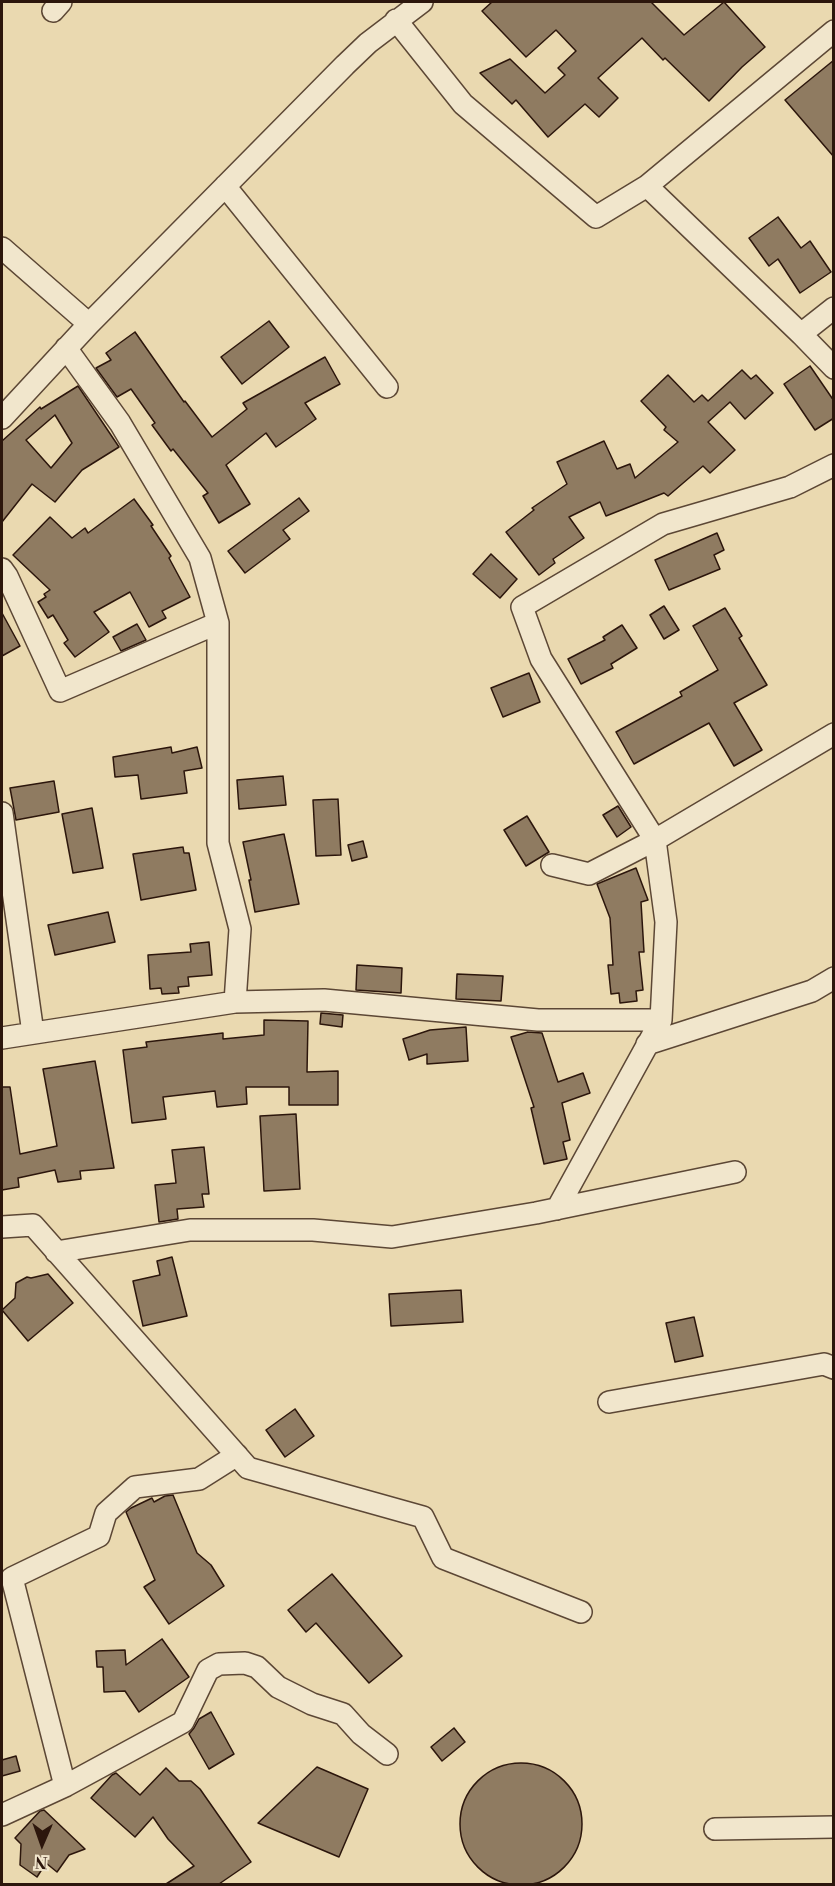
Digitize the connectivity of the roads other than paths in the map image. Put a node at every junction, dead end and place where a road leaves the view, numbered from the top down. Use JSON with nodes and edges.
{"nodes":[{"id":1,"x":422,"y":2,"type":"edge"},
{"id":2,"x":396,"y":20,"type":"junction"},
{"id":3,"x":834,"y":31,"type":"edge"},
{"id":4,"x":225,"y":186,"type":"junction"},
{"id":5,"x":647,"y":186,"type":"junction"},
{"id":6,"x":2,"y":248,"type":"edge"},
{"id":7,"x":834,"y":308,"type":"edge"},
{"id":8,"x":89,"y":324,"type":"junction"},
{"id":9,"x":801,"y":334,"type":"junction"},
{"id":10,"x":66,"y":348,"type":"junction"},
{"id":11,"x":834,"y":368,"type":"edge"},
{"id":12,"x":387,"y":387,"type":"dead end"},
{"id":13,"x":2,"y":418,"type":"edge"},
{"id":14,"x":834,"y":465,"type":"edge"},
{"id":15,"x":2,"y":569,"type":"edge"},
{"id":16,"x":218,"y":623,"type":"junction"},
{"id":17,"x":834,"y":734,"type":"edge"},
{"id":18,"x":2,"y":813,"type":"edge"},
{"id":19,"x":655,"y":840,"type":"junction"},
{"id":20,"x":552,"y":865,"type":"dead end"},
{"id":21,"x":834,"y":978,"type":"edge"},
{"id":22,"x":235,"y":1002,"type":"junction"},
{"id":23,"x":661,"y":1020,"type":"junction"},
{"id":24,"x":33,"y":1033,"type":"junction"},
{"id":25,"x":2,"y":1038,"type":"edge"},
{"id":26,"x":647,"y":1044,"type":"junction"},
{"id":27,"x":735,"y":1172,"type":"dead end"},
{"id":28,"x":557,"y":1209,"type":"junction"},
{"id":29,"x":2,"y":1227,"type":"edge"},
{"id":30,"x":56,"y":1252,"type":"junction"},
{"id":31,"x":834,"y":1368,"type":"edge"},
{"id":32,"x":609,"y":1402,"type":"dead end"},
{"id":33,"x":237,"y":1455,"type":"junction"},
{"id":34,"x":581,"y":1612,"type":"dead end"},
{"id":35,"x":387,"y":1754,"type":"dead end"},
{"id":36,"x":65,"y":1786,"type":"junction"},
{"id":37,"x":2,"y":1815,"type":"edge"},
{"id":38,"x":834,"y":1827,"type":"edge"},
{"id":39,"x":715,"y":1829,"type":"dead end"}],
"edges":[{"from":1,"to":2,"type":"street"},
{"from":2,"to":4,"type":"street"},
{"from":2,"to":5,"type":"street"},
{"from":3,"to":5,"type":"street"},
{"from":4,"to":8,"type":"street"},
{"from":4,"to":12,"type":"street"},
{"from":5,"to":9,"type":"street"},
{"from":6,"to":8,"type":"street"},
{"from":7,"to":9,"type":"street"},
{"from":8,"to":10,"type":"street"},
{"from":9,"to":11,"type":"street"},
{"from":10,"to":13,"type":"street"},
{"from":10,"to":16,"type":"street"},
{"from":14,"to":19,"type":"street"},
{"from":15,"to":16,"type":"street"},
{"from":16,"to":22,"type":"street"},
{"from":17,"to":19,"type":"street"},
{"from":18,"to":24,"type":"street"},
{"from":19,"to":20,"type":"street"},
{"from":19,"to":23,"type":"street"},
{"from":21,"to":26,"type":"street"},
{"from":22,"to":23,"type":"street"},
{"from":22,"to":24,"type":"street"},
{"from":23,"to":26,"type":"street"},
{"from":24,"to":25,"type":"street"},
{"from":26,"to":28,"type":"street"},
{"from":27,"to":28,"type":"street"},
{"from":28,"to":30,"type":"street"},
{"from":29,"to":30,"type":"street"},
{"from":30,"to":33,"type":"street"},
{"from":31,"to":32,"type":"street"},
{"from":33,"to":34,"type":"street"},
{"from":33,"to":36,"type":"street"},
{"from":35,"to":36,"type":"street"},
{"from":36,"to":37,"type":"street"},
{"from":38,"to":39,"type":"street"}]}
